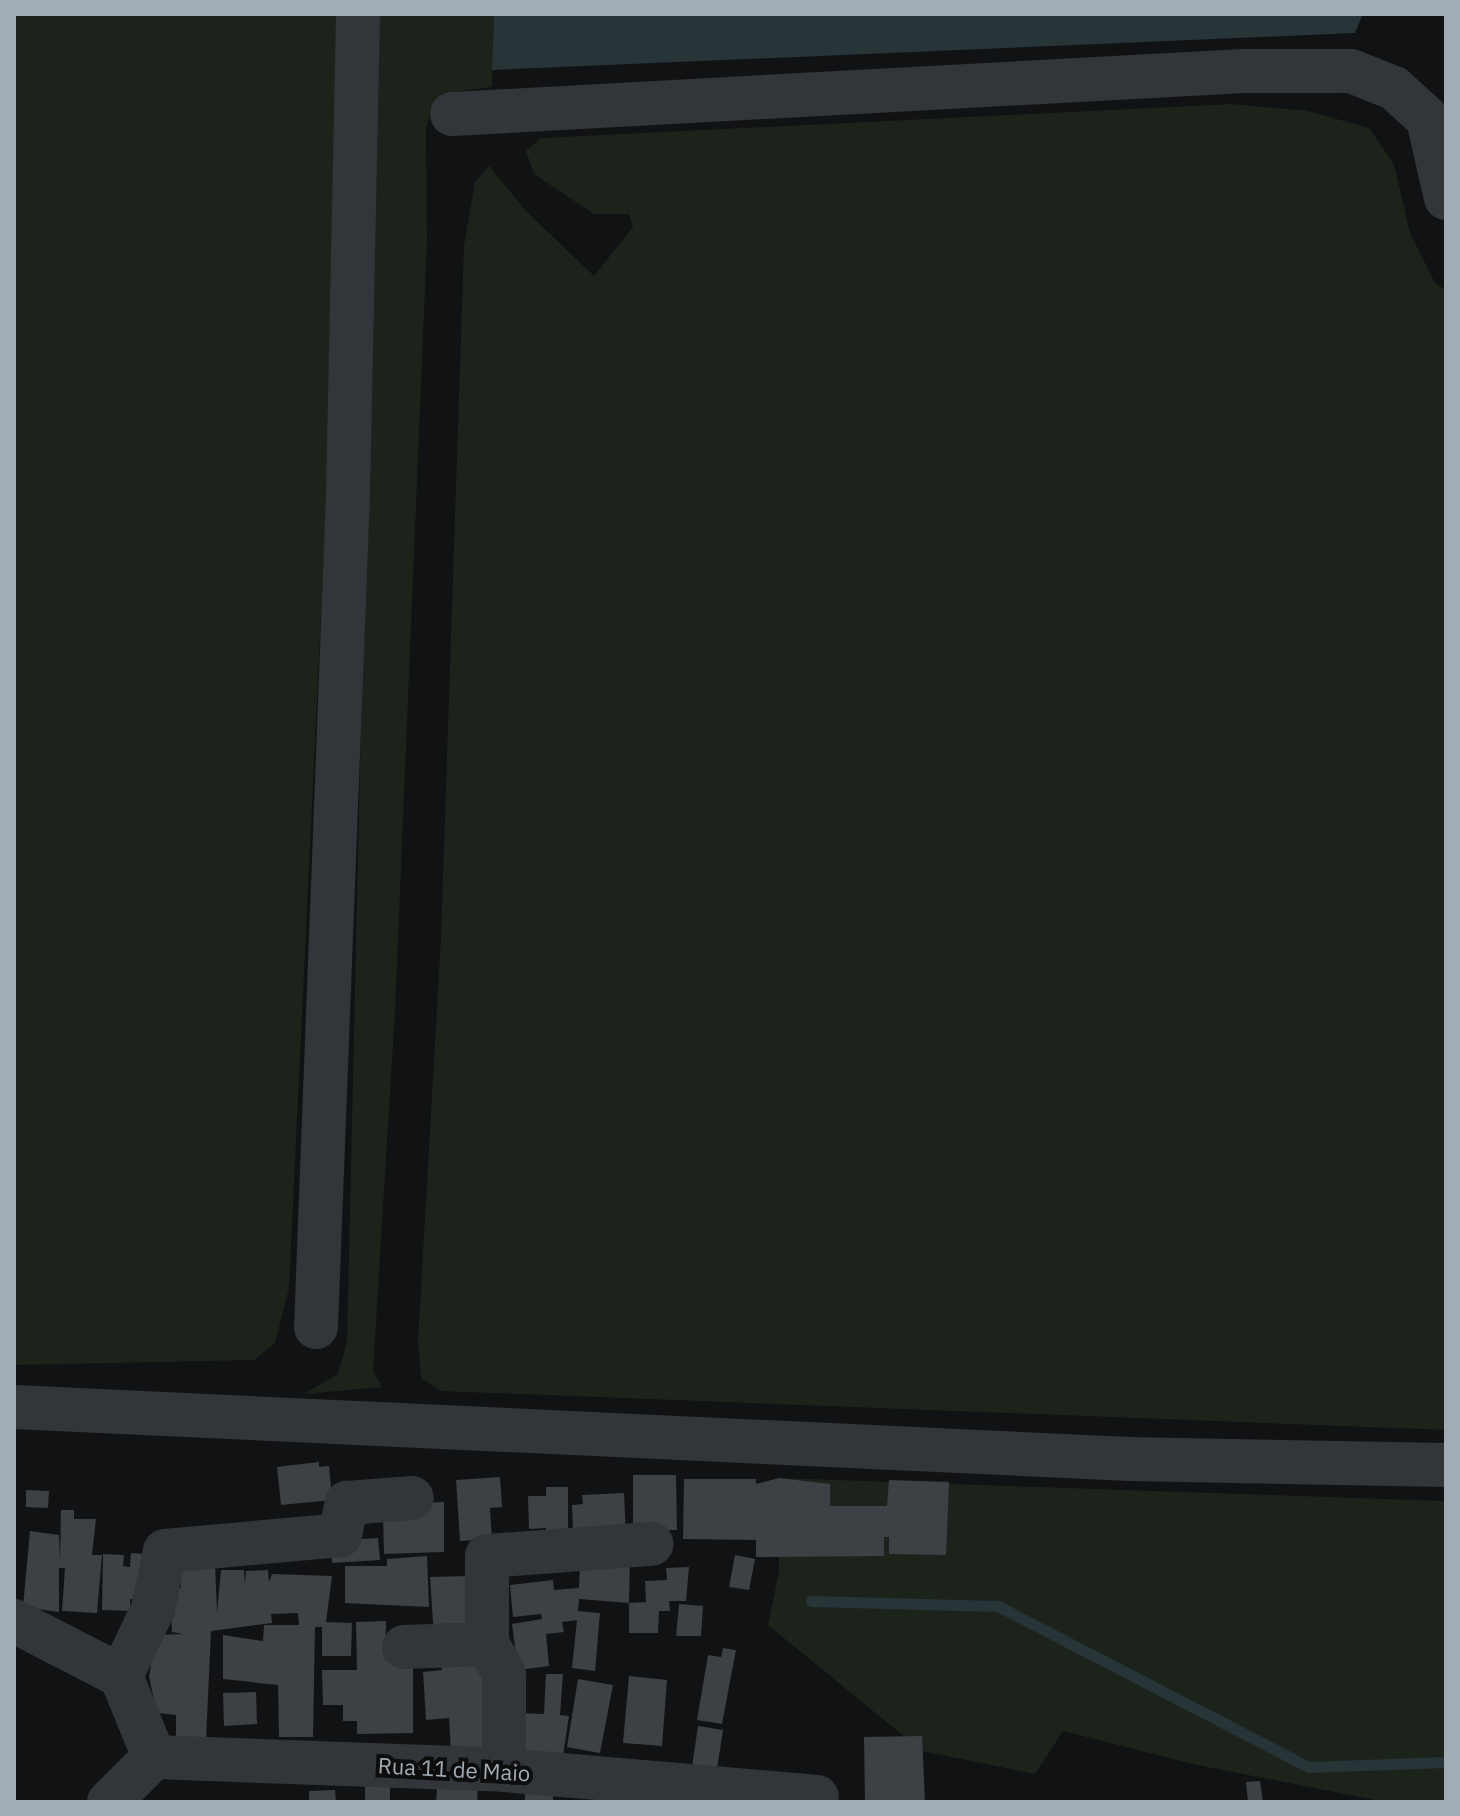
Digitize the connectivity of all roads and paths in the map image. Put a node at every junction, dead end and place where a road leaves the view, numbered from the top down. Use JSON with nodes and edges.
{"nodes":[{"id":1,"x":358,"y":14,"type":"edge"},
{"id":2,"x":452,"y":114,"type":"dead end"},
{"id":3,"x":1446,"y":198,"type":"edge"},
{"id":4,"x":316,"y":1327,"type":"dead end"},
{"id":5,"x":14,"y":1407,"type":"edge"},
{"id":6,"x":1446,"y":1465,"type":"edge"},
{"id":7,"x":412,"y":1498,"type":"dead end"},
{"id":8,"x":652,"y":1544,"type":"dead end"},
{"id":9,"x":14,"y":1621,"type":"edge"},
{"id":10,"x":487,"y":1644,"type":"junction"},
{"id":11,"x":404,"y":1647,"type":"dead end"},
{"id":12,"x":121,"y":1676,"type":"junction"},
{"id":13,"x":154,"y":1757,"type":"junction"},
{"id":14,"x":504,"y":1770,"type":"junction"},
{"id":15,"x":817,"y":1797,"type":"dead end"},
{"id":16,"x":109,"y":1802,"type":"edge"}],
"edges":[{"from":1,"to":4,"type":"lane"},
{"from":2,"to":3,"type":"lane"},
{"from":5,"to":6,"type":"lane"},
{"from":7,"to":12,"type":"lane"},
{"from":8,"to":10,"type":"lane"},
{"from":9,"to":12,"type":"lane"},
{"from":10,"to":11,"type":"lane"},
{"from":10,"to":14,"type":"lane"},
{"from":12,"to":13,"type":"lane"},
{"from":13,"to":14,"type":"lane","name":"Rua 11 de Maio"},
{"from":13,"to":16,"type":"lane"},
{"from":14,"to":15,"type":"lane","name":"Rua 11 de Maio"}]}
